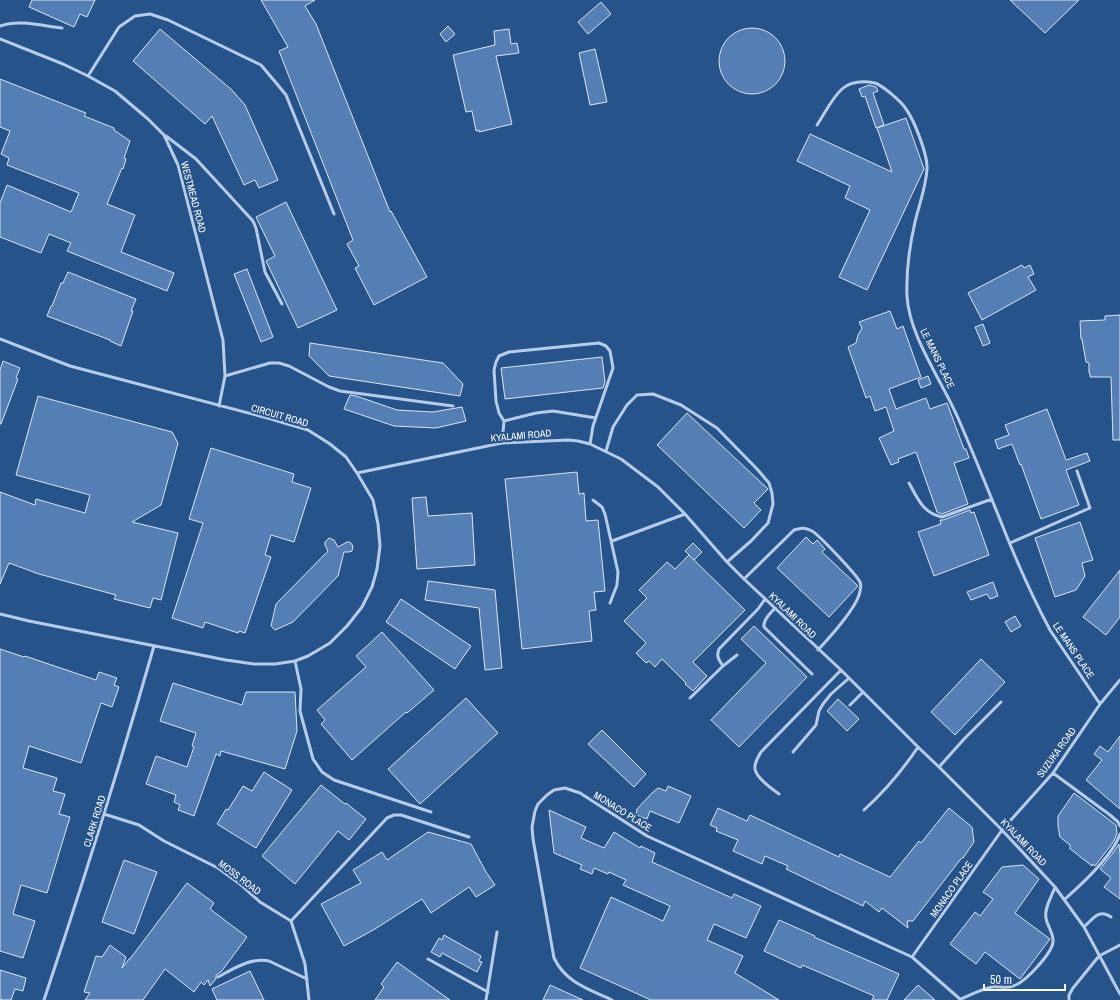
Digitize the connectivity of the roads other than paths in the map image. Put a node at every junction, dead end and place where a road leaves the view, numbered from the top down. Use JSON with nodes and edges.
{"nodes":[{"id":1,"x":0,"y":26,"type":"edge"},
{"id":2,"x":62,"y":28,"type":"dead end"},
{"id":3,"x":0,"y":39,"type":"edge"},
{"id":4,"x":88,"y":76,"type":"junction"},
{"id":5,"x":817,"y":125,"type":"dead end"},
{"id":6,"x":164,"y":135,"type":"junction"},
{"id":7,"x":334,"y":214,"type":"dead end"},
{"id":8,"x":282,"y":304,"type":"dead end"},
{"id":9,"x":0,"y":339,"type":"edge"},
{"id":10,"x":225,"y":376,"type":"junction"},
{"id":11,"x":219,"y":406,"type":"junction"},
{"id":12,"x":453,"y":406,"type":"dead end"},
{"id":13,"x":596,"y":418,"type":"junction"},
{"id":14,"x":504,"y":421,"type":"junction"},
{"id":15,"x":502,"y":443,"type":"junction"},
{"id":16,"x":590,"y":444,"type":"junction"},
{"id":17,"x":606,"y":451,"type":"junction"},
{"id":18,"x":1077,"y":471,"type":"dead end"},
{"id":19,"x":358,"y":473,"type":"junction"},
{"id":20,"x":909,"y":484,"type":"dead end"},
{"id":21,"x":992,"y":499,"type":"junction"},
{"id":22,"x":593,"y":500,"type":"dead end"},
{"id":23,"x":685,"y":514,"type":"junction"},
{"id":24,"x":612,"y":541,"type":"junction"},
{"id":25,"x":1010,"y":543,"type":"junction"},
{"id":26,"x":727,"y":562,"type":"junction"},
{"id":27,"x":744,"y":579,"type":"junction"},
{"id":28,"x":765,"y":599,"type":"junction"},
{"id":29,"x":610,"y":602,"type":"dead end"},
{"id":30,"x":775,"y":608,"type":"junction"},
{"id":31,"x":0,"y":614,"type":"edge"},
{"id":32,"x":154,"y":646,"type":"junction"},
{"id":33,"x":818,"y":650,"type":"junction"},
{"id":34,"x":737,"y":654,"type":"dead end"},
{"id":35,"x":295,"y":661,"type":"junction"},
{"id":36,"x":723,"y":666,"type":"junction"},
{"id":37,"x":841,"y":670,"type":"junction"},
{"id":38,"x":812,"y":674,"type":"dead end"},
{"id":39,"x":848,"y":679,"type":"junction"},
{"id":40,"x":1120,"y":680,"type":"edge"},
{"id":41,"x":863,"y":692,"type":"junction"},
{"id":42,"x":690,"y":698,"type":"dead end"},
{"id":43,"x":1001,"y":702,"type":"dead end"},
{"id":44,"x":1100,"y":704,"type":"junction"},
{"id":45,"x":850,"y":705,"type":"dead end"},
{"id":46,"x":918,"y":747,"type":"junction"},
{"id":47,"x":793,"y":752,"type":"dead end"},
{"id":48,"x":939,"y":767,"type":"junction"},
{"id":49,"x":1053,"y":772,"type":"junction"},
{"id":50,"x":779,"y":794,"type":"dead end"},
{"id":51,"x":864,"y":810,"type":"dead end"},
{"id":52,"x":431,"y":812,"type":"dead end"},
{"id":53,"x":104,"y":814,"type":"junction"},
{"id":54,"x":1120,"y":826,"type":"edge"},
{"id":55,"x":1002,"y":830,"type":"junction"},
{"id":56,"x":1120,"y":834,"type":"edge"},
{"id":57,"x":469,"y":837,"type":"dead end"},
{"id":58,"x":1055,"y":886,"type":"junction"},
{"id":59,"x":1065,"y":899,"type":"junction"},
{"id":60,"x":1111,"y":917,"type":"dead end"},
{"id":61,"x":291,"y":921,"type":"junction"},
{"id":62,"x":1084,"y":927,"type":"junction"},
{"id":63,"x":497,"y":932,"type":"dead end"},
{"id":64,"x":1120,"y":945,"type":"edge"},
{"id":65,"x":1099,"y":956,"type":"junction"},
{"id":66,"x":912,"y":957,"type":"junction"},
{"id":67,"x":428,"y":959,"type":"dead end"},
{"id":68,"x":218,"y":977,"type":"dead end"},
{"id":69,"x":307,"y":980,"type":"junction"},
{"id":70,"x":488,"y":992,"type":"junction"},
{"id":71,"x":1120,"y":994,"type":"edge"},
{"id":72,"x":44,"y":1000,"type":"edge"},
{"id":73,"x":309,"y":1000,"type":"edge"},
{"id":74,"x":486,"y":1000,"type":"edge"},
{"id":75,"x":612,"y":1000,"type":"edge"},
{"id":76,"x":961,"y":1000,"type":"edge"},
{"id":77,"x":1069,"y":1000,"type":"edge"}],
"edges":[{"from":1,"to":2,"type":"lane"},
{"from":3,"to":4,"type":"lane","name":"WESTMEAD ROAD"},
{"from":4,"to":6,"type":"lane","name":"WESTMEAD ROAD"},
{"from":4,"to":7,"type":"lane"},
{"from":5,"to":21,"type":"lane","name":"LE MANS PLACE"},
{"from":6,"to":8,"type":"lane"},
{"from":6,"to":10,"type":"lane","name":"WESTMEAD ROAD"},
{"from":9,"to":11,"type":"lane","name":"CIRCUIT ROAD"},
{"from":10,"to":11,"type":"lane","name":"WESTMEAD ROAD"},
{"from":10,"to":12,"type":"lane"},
{"from":11,"to":19,"type":"lane","name":"CIRCUIT ROAD"},
{"from":13,"to":14,"type":"lane"},
{"from":13,"to":14,"type":"lane"},
{"from":13,"to":16,"type":"lane"},
{"from":14,"to":15,"type":"lane"},
{"from":15,"to":16,"type":"lane","name":"KYALAMI ROAD"},
{"from":15,"to":19,"type":"lane","name":"KYALAMI ROAD"},
{"from":16,"to":17,"type":"lane","name":"KYALAMI ROAD"},
{"from":17,"to":23,"type":"lane","name":"KYALAMI ROAD"},
{"from":17,"to":26,"type":"lane"},
{"from":18,"to":25,"type":"lane"},
{"from":19,"to":35,"type":"lane","name":"CIRCUIT ROAD"},
{"from":20,"to":21,"type":"lane"},
{"from":21,"to":25,"type":"lane","name":"LE MANS PLACE"},
{"from":22,"to":24,"type":"lane"},
{"from":23,"to":24,"type":"lane"},
{"from":23,"to":26,"type":"lane","name":"KYALAMI ROAD"},
{"from":24,"to":29,"type":"lane"},
{"from":25,"to":44,"type":"lane","name":"LE MANS PLACE"},
{"from":26,"to":27,"type":"lane","name":"KYALAMI ROAD"},
{"from":27,"to":28,"type":"lane","name":"KYALAMI ROAD"},
{"from":27,"to":33,"type":"lane"},
{"from":28,"to":30,"type":"lane","name":"KYALAMI ROAD"},
{"from":28,"to":36,"type":"lane"},
{"from":30,"to":33,"type":"lane","name":"KYALAMI ROAD"},
{"from":30,"to":38,"type":"lane"},
{"from":31,"to":32,"type":"lane","name":"CIRCUIT ROAD"},
{"from":32,"to":35,"type":"lane","name":"CIRCUIT ROAD"},
{"from":32,"to":53,"type":"lane","name":"CLARK ROAD"},
{"from":33,"to":37,"type":"lane","name":"KYALAMI ROAD"},
{"from":34,"to":36,"type":"lane"},
{"from":35,"to":52,"type":"lane"},
{"from":36,"to":42,"type":"lane"},
{"from":37,"to":39,"type":"lane","name":"KYALAMI ROAD"},
{"from":37,"to":50,"type":"lane"},
{"from":39,"to":41,"type":"lane","name":"KYALAMI ROAD"},
{"from":39,"to":47,"type":"lane"},
{"from":40,"to":44,"type":"lane","name":"SUZUKA ROAD"},
{"from":41,"to":45,"type":"lane"},
{"from":41,"to":46,"type":"lane","name":"KYALAMI ROAD"},
{"from":43,"to":48,"type":"lane"},
{"from":44,"to":49,"type":"lane","name":"SUZUKA ROAD"},
{"from":46,"to":48,"type":"lane","name":"KYALAMI ROAD"},
{"from":46,"to":51,"type":"lane"},
{"from":48,"to":55,"type":"lane","name":"KYALAMI ROAD"},
{"from":49,"to":54,"type":"lane"},
{"from":49,"to":55,"type":"lane","name":"SUZUKA ROAD"},
{"from":53,"to":61,"type":"lane","name":"MOSS ROAD"},
{"from":53,"to":72,"type":"lane","name":"CLARK ROAD"},
{"from":55,"to":58,"type":"lane","name":"KYALAMI ROAD"},
{"from":55,"to":66,"type":"lane","name":"MONACO PLACE"},
{"from":56,"to":59,"type":"lane"},
{"from":57,"to":61,"type":"lane"},
{"from":58,"to":59,"type":"lane","name":"KYALAMI ROAD"},
{"from":58,"to":76,"type":"lane"},
{"from":59,"to":62,"type":"lane","name":"KYALAMI ROAD"},
{"from":60,"to":62,"type":"lane"},
{"from":61,"to":69,"type":"lane"},
{"from":62,"to":65,"type":"lane","name":"KYALAMI ROAD"},
{"from":63,"to":70,"type":"lane"},
{"from":64,"to":65,"type":"lane"},
{"from":65,"to":71,"type":"lane","name":"KYALAMI ROAD"},
{"from":65,"to":77,"type":"lane"},
{"from":66,"to":75,"type":"lane","name":"MONACO PLACE"},
{"from":66,"to":76,"type":"lane","name":"MONACO PLACE"},
{"from":67,"to":70,"type":"lane"},
{"from":68,"to":69,"type":"lane"},
{"from":69,"to":73,"type":"lane"},
{"from":70,"to":74,"type":"lane"}]}
